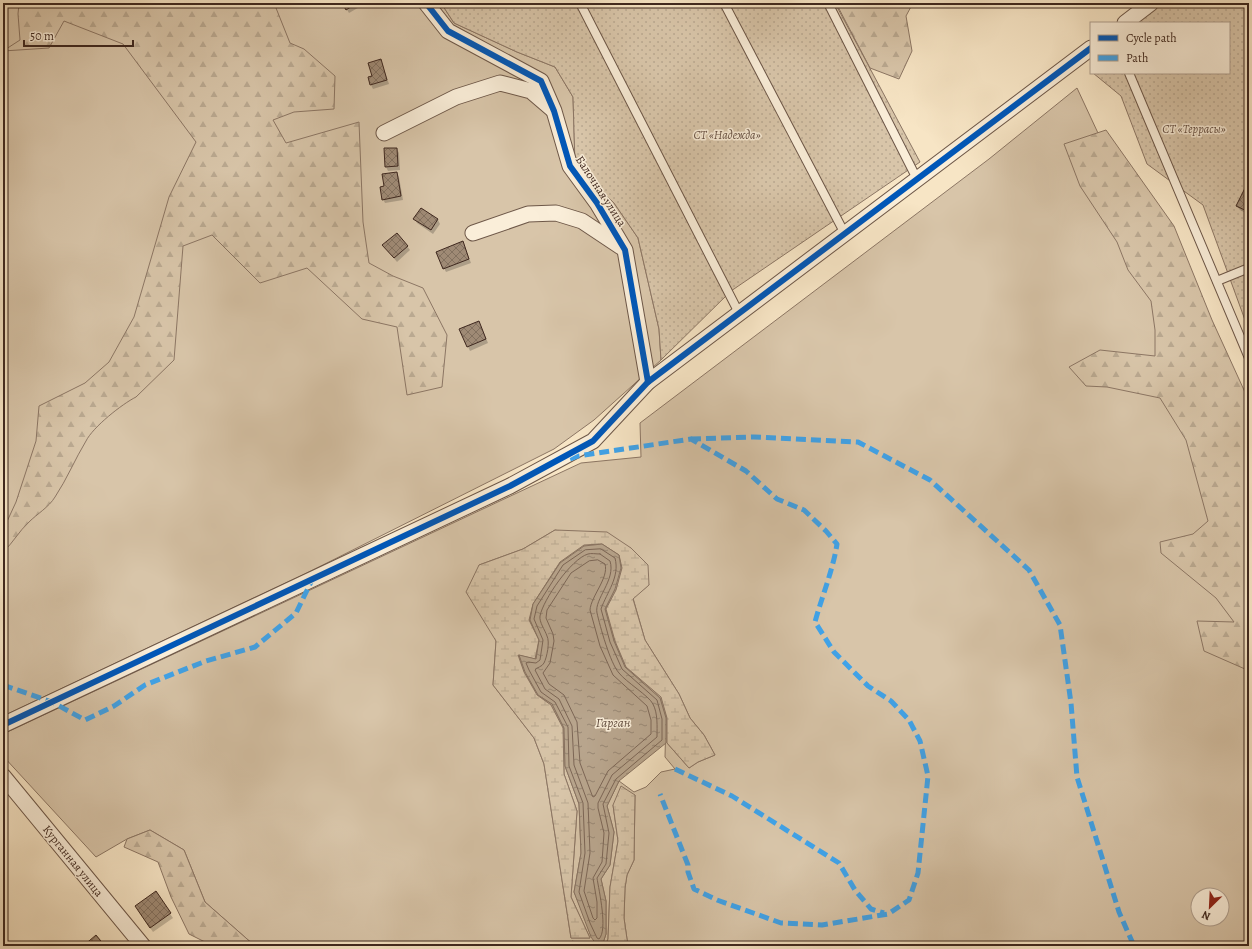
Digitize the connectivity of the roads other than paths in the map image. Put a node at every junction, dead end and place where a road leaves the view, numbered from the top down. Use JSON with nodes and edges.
{"nodes":[{"id":1,"x":426,"y":3,"type":"edge"},
{"id":2,"x":580,"y":3,"type":"edge"},
{"id":3,"x":724,"y":3,"type":"edge"},
{"id":4,"x":828,"y":3,"type":"edge"},
{"id":5,"x":1151,"y":3,"type":"edge"},
{"id":6,"x":1126,"y":22,"type":"edge"},
{"id":7,"x":1090,"y":49,"type":"edge"},
{"id":8,"x":1129,"y":74,"type":"edge"},
{"id":9,"x":554,"y":111,"type":"junction"},
{"id":10,"x":384,"y":133,"type":"dead end"},
{"id":11,"x":917,"y":179,"type":"junction"},
{"id":12,"x":473,"y":234,"type":"dead end"},
{"id":13,"x":845,"y":234,"type":"junction"},
{"id":14,"x":625,"y":250,"type":"junction"},
{"id":15,"x":1249,"y":268,"type":"edge"},
{"id":16,"x":1217,"y":281,"type":"junction"},
{"id":17,"x":739,"y":313,"type":"junction"},
{"id":18,"x":1249,"y":358,"type":"edge"},
{"id":19,"x":648,"y":382,"type":"junction"},
{"id":20,"x":3,"y":725,"type":"edge"},
{"id":21,"x":3,"y":776,"type":"edge"},
{"id":22,"x":143,"y":946,"type":"edge"}],
"edges":[{"from":1,"to":9,"type":"street","name":"Балочная улица"},
{"from":2,"to":17,"type":"lane"},
{"from":3,"to":13,"type":"lane"},
{"from":4,"to":11,"type":"lane"},
{"from":5,"to":6,"type":"street"},
{"from":7,"to":11,"type":"street"},
{"from":8,"to":16,"type":"lane"},
{"from":9,"to":10,"type":"street"},
{"from":9,"to":14,"type":"street","name":"Балочная улица"},
{"from":11,"to":13,"type":"street"},
{"from":12,"to":14,"type":"street"},
{"from":13,"to":17,"type":"street"},
{"from":14,"to":19,"type":"street","name":"Балочная улица"},
{"from":15,"to":16,"type":"lane"},
{"from":16,"to":18,"type":"lane"},
{"from":17,"to":19,"type":"street"},
{"from":19,"to":20,"type":"street"},
{"from":21,"to":22,"type":"street","name":"Курганная улица"}]}
